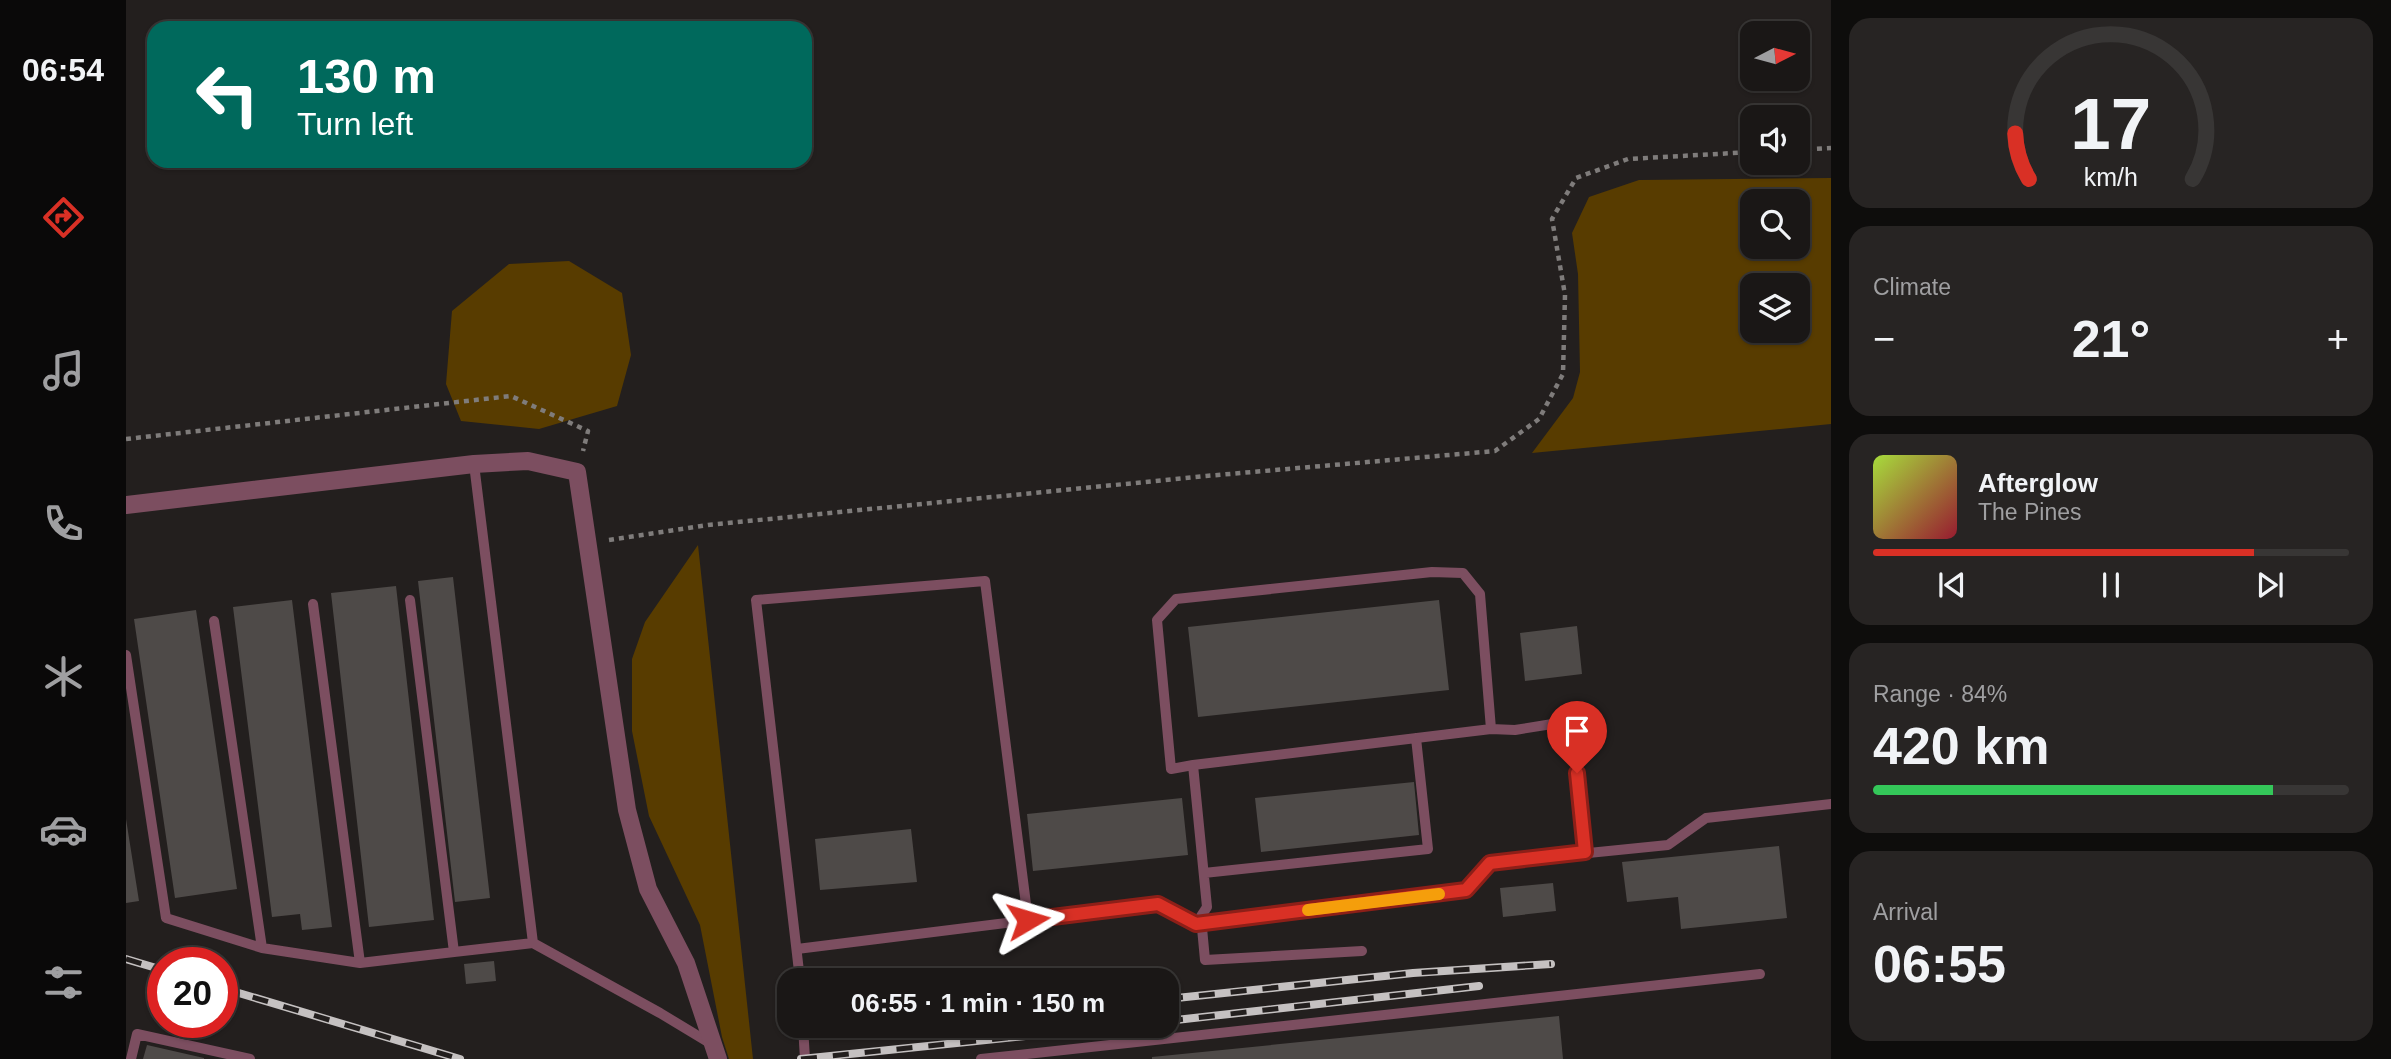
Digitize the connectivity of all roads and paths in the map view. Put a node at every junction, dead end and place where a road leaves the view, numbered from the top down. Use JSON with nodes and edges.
{"nodes":[{"id":1,"x":1831,"y":148,"type":"edge"},
{"id":2,"x":1810,"y":149,"type":"edge"},
{"id":3,"x":1740,"y":153,"type":"edge"},
{"id":4,"x":126,"y":439,"type":"edge"},
{"id":5,"x":474,"y":464,"type":"junction"},
{"id":6,"x":577,"y":472,"type":"junction"},
{"id":7,"x":126,"y":505,"type":"edge"},
{"id":8,"x":586,"y":543,"type":"junction"},
{"id":9,"x":410,"y":600,"type":"dead end"},
{"id":10,"x":313,"y":604,"type":"dead end"},
{"id":11,"x":214,"y":621,"type":"dead end"},
{"id":12,"x":126,"y":655,"type":"edge"},
{"id":13,"x":1491,"y":729,"type":"junction"},
{"id":14,"x":1416,"y":738,"type":"junction"},
{"id":15,"x":1193,"y":765,"type":"junction"},
{"id":16,"x":1831,"y":804,"type":"edge"},
{"id":17,"x":1585,"y":852,"type":"junction"},
{"id":18,"x":1203,"y":873,"type":"junction"},
{"id":19,"x":1028,"y":920,"type":"junction"},
{"id":20,"x":1196,"y":924,"type":"junction"},
{"id":21,"x":533,"y":943,"type":"junction"},
{"id":22,"x":262,"y":948,"type":"junction"},
{"id":23,"x":797,"y":949,"type":"junction"},
{"id":24,"x":1362,"y":951,"type":"dead end"},
{"id":25,"x":454,"y":952,"type":"junction"},
{"id":26,"x":360,"y":963,"type":"junction"},
{"id":27,"x":799,"y":968,"type":"edge"},
{"id":28,"x":1760,"y":974,"type":"dead end"},
{"id":29,"x":804,"y":1038,"type":"edge"},
{"id":30,"x":716,"y":1052,"type":"edge"},
{"id":31,"x":131,"y":1059,"type":"edge"},
{"id":32,"x":250,"y":1059,"type":"edge"},
{"id":33,"x":806,"y":1059,"type":"edge"},
{"id":34,"x":981,"y":1059,"type":"edge"}],
"edges":[{"from":1,"to":2,"type":"path"},
{"from":3,"to":8,"type":"path"},
{"from":4,"to":6,"type":"path"},
{"from":5,"to":6,"type":"street"},
{"from":5,"to":7,"type":"street"},
{"from":5,"to":21,"type":"lane"},
{"from":6,"to":8,"type":"street"},
{"from":8,"to":30,"type":"street"},
{"from":9,"to":25,"type":"lane"},
{"from":10,"to":26,"type":"lane"},
{"from":11,"to":22,"type":"lane"},
{"from":12,"to":22,"type":"lane"},
{"from":13,"to":14,"type":"lane"},
{"from":13,"to":15,"type":"lane"},
{"from":13,"to":17,"type":"lane"},
{"from":14,"to":15,"type":"lane"},
{"from":14,"to":18,"type":"lane"},
{"from":15,"to":18,"type":"lane"},
{"from":16,"to":17,"type":"lane"},
{"from":17,"to":20,"type":"lane"},
{"from":18,"to":20,"type":"lane"},
{"from":19,"to":20,"type":"lane"},
{"from":19,"to":23,"type":"lane"},
{"from":19,"to":23,"type":"lane"},
{"from":20,"to":24,"type":"lane"},
{"from":21,"to":25,"type":"lane"},
{"from":21,"to":30,"type":"lane"},
{"from":22,"to":26,"type":"lane"},
{"from":23,"to":27,"type":"lane"},
{"from":25,"to":26,"type":"lane"},
{"from":28,"to":34,"type":"lane"},
{"from":29,"to":33,"type":"lane"},
{"from":31,"to":32,"type":"lane"}]}
